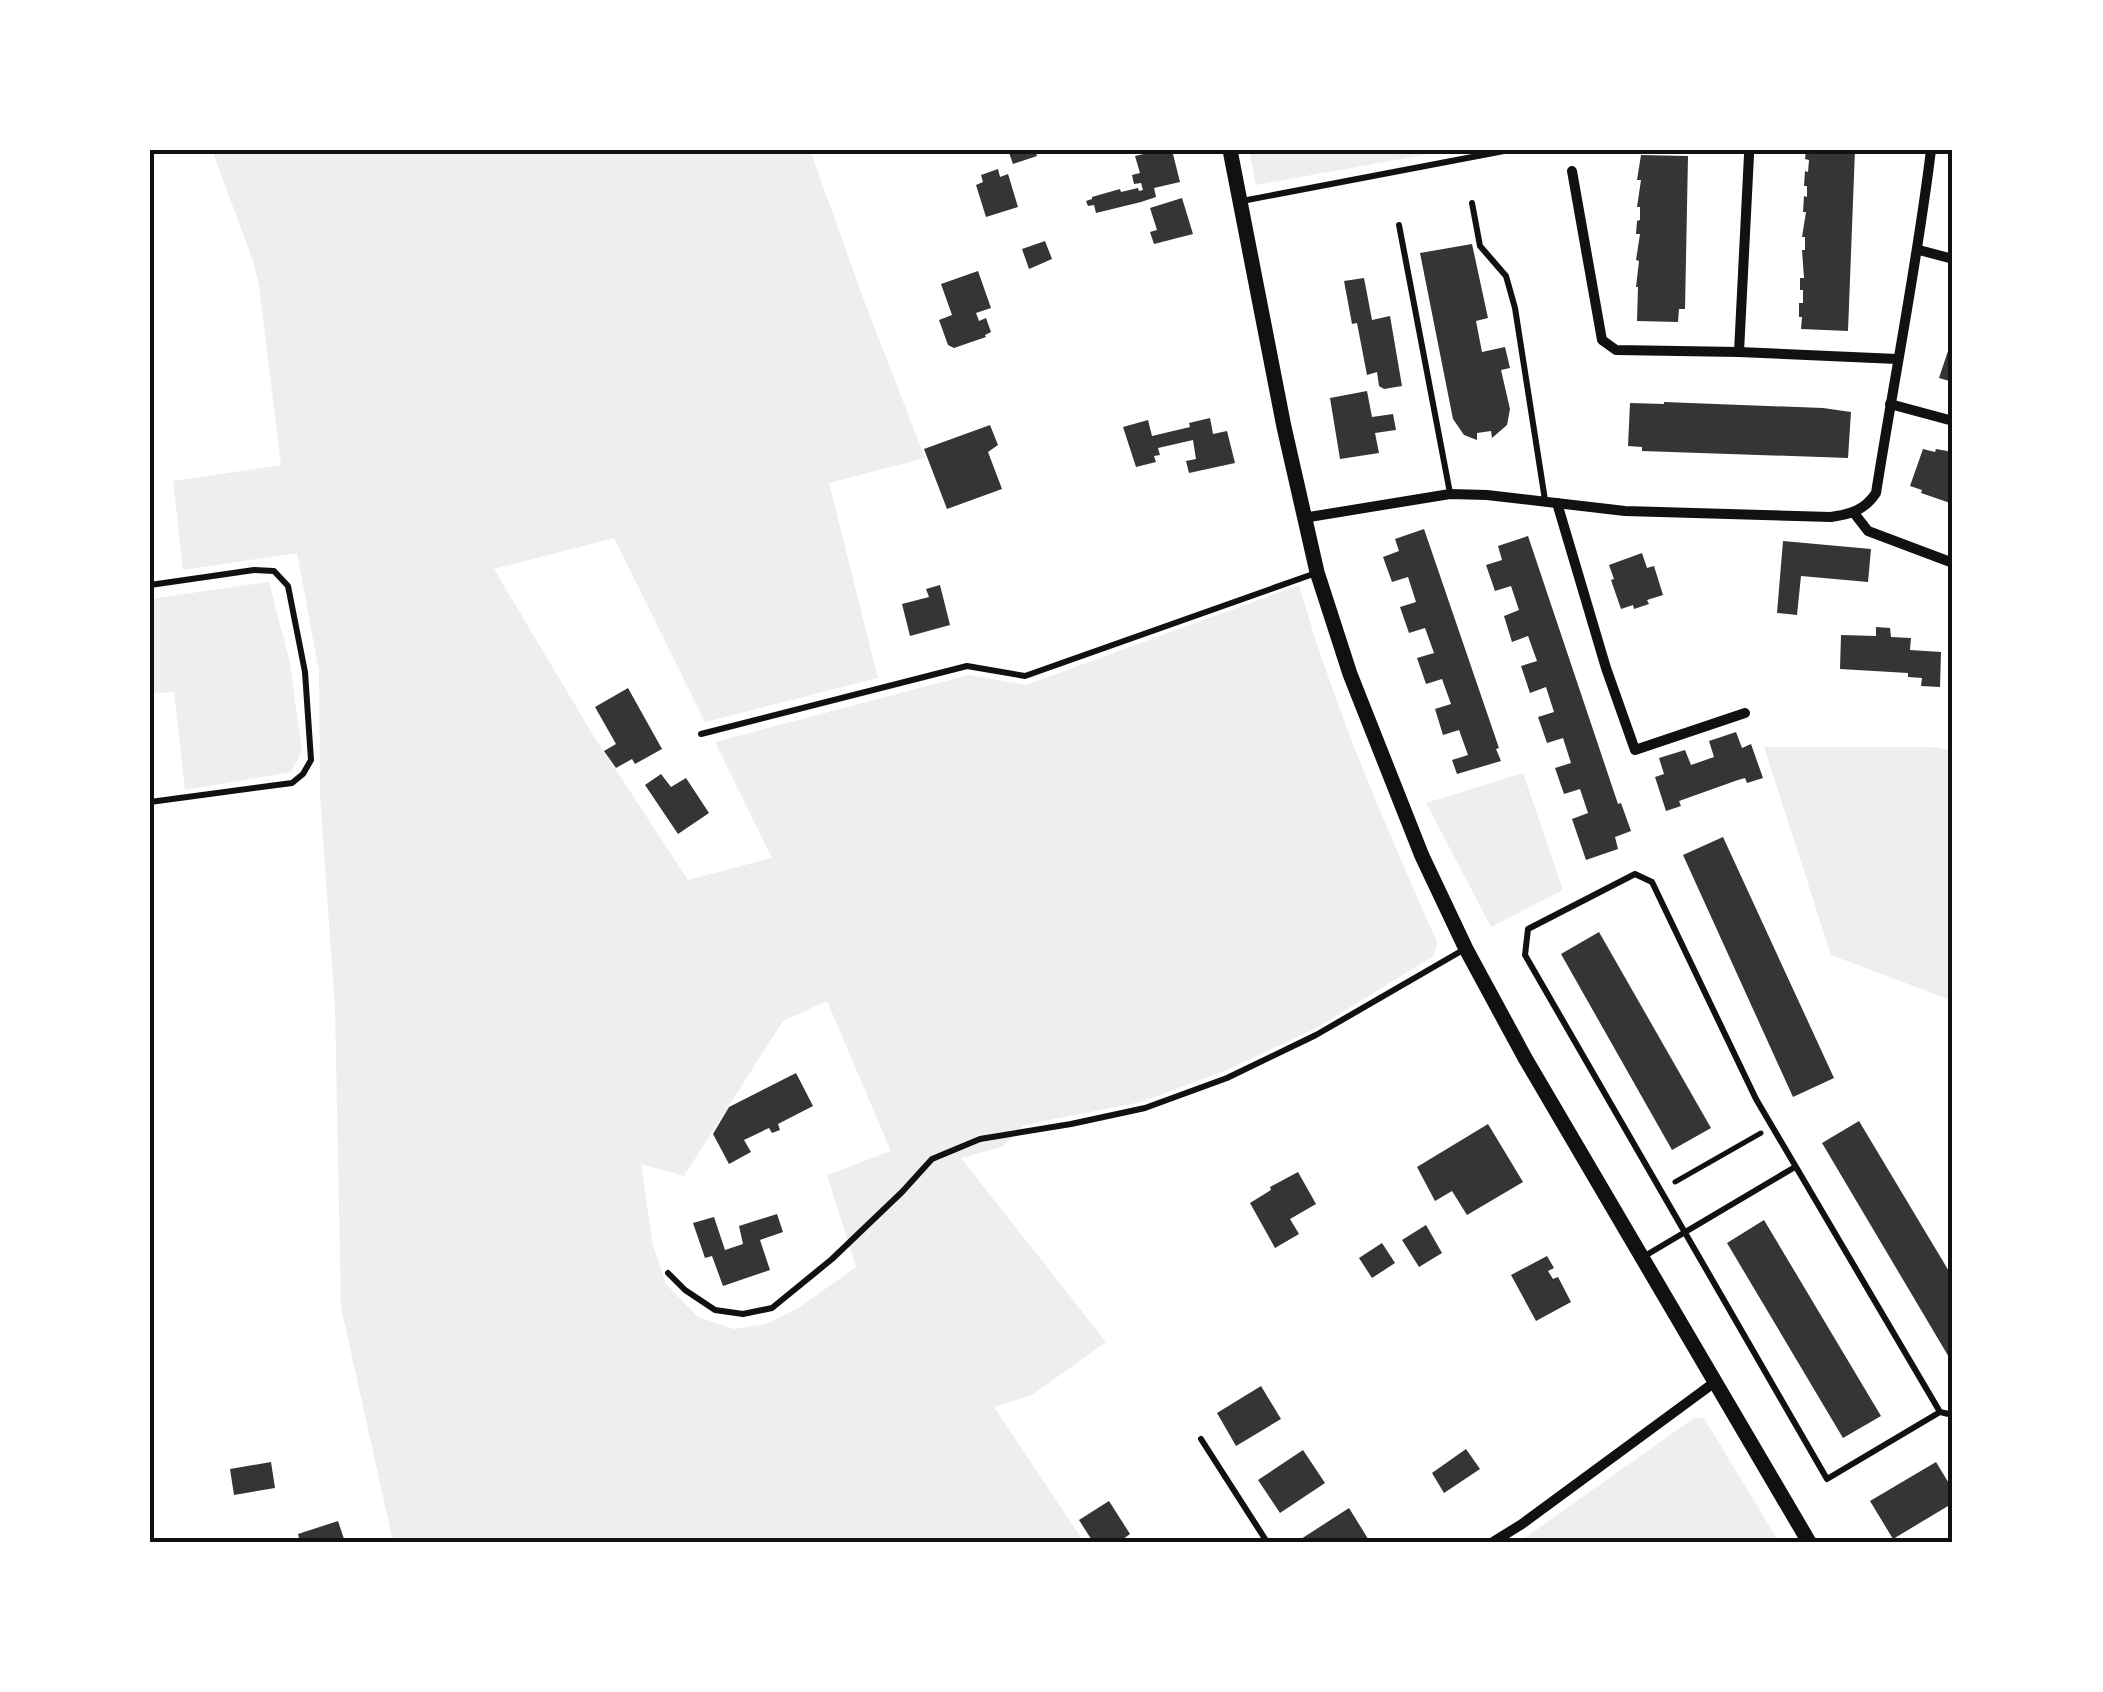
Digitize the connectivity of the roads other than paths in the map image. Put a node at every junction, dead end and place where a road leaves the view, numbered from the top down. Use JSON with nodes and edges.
{"nodes":[{"id":1,"x":1230,"y":150,"type":"edge"},
{"id":2,"x":1509,"y":150,"type":"edge"},
{"id":3,"x":1932,"y":150,"type":"edge"},
{"id":4,"x":1750,"y":156,"type":"dead end"},
{"id":5,"x":1572,"y":171,"type":"dead end"},
{"id":6,"x":1240,"y":201,"type":"junction"},
{"id":7,"x":1472,"y":203,"type":"dead end"},
{"id":8,"x":1399,"y":225,"type":"dead end"},
{"id":9,"x":1918,"y":250,"type":"junction"},
{"id":10,"x":1953,"y":260,"type":"edge"},
{"id":11,"x":1739,"y":352,"type":"junction"},
{"id":12,"x":1897,"y":359,"type":"junction"},
{"id":13,"x":1890,"y":404,"type":"junction"},
{"id":14,"x":1953,"y":421,"type":"edge"},
{"id":15,"x":1450,"y":494,"type":"junction"},
{"id":16,"x":1551,"y":502,"type":"junction"},
{"id":17,"x":1854,"y":513,"type":"junction"},
{"id":18,"x":1303,"y":518,"type":"junction"},
{"id":19,"x":1953,"y":562,"type":"edge"},
{"id":20,"x":1317,"y":572,"type":"junction"},
{"id":21,"x":150,"y":585,"type":"edge"},
{"id":22,"x":1744,"y":713,"type":"dead end"},
{"id":23,"x":701,"y":734,"type":"dead end"},
{"id":24,"x":150,"y":802,"type":"edge"},
{"id":25,"x":1466,"y":949,"type":"junction"},
{"id":26,"x":1796,"y":1167,"type":"junction"},
{"id":27,"x":1684,"y":1233,"type":"junction"},
{"id":28,"x":1642,"y":1258,"type":"junction"},
{"id":29,"x":668,"y":1273,"type":"dead end"},
{"id":30,"x":1715,"y":1382,"type":"junction"},
{"id":31,"x":1940,"y":1412,"type":"junction"},
{"id":32,"x":1953,"y":1415,"type":"edge"},
{"id":33,"x":1201,"y":1439,"type":"dead end"},
{"id":34,"x":1267,"y":1542,"type":"edge"},
{"id":35,"x":1493,"y":1542,"type":"edge"},
{"id":36,"x":1809,"y":1542,"type":"edge"}],
"edges":[{"from":1,"to":6,"type":"street"},
{"from":2,"to":6,"type":"lane"},
{"from":3,"to":9,"type":"street"},
{"from":4,"to":11,"type":"street"},
{"from":5,"to":11,"type":"street"},
{"from":6,"to":18,"type":"street"},
{"from":7,"to":16,"type":"lane"},
{"from":8,"to":15,"type":"lane"},
{"from":9,"to":10,"type":"street"},
{"from":9,"to":12,"type":"street"},
{"from":11,"to":12,"type":"street"},
{"from":12,"to":13,"type":"street"},
{"from":13,"to":14,"type":"street"},
{"from":13,"to":17,"type":"street"},
{"from":15,"to":16,"type":"street"},
{"from":15,"to":18,"type":"street"},
{"from":16,"to":17,"type":"street"},
{"from":16,"to":22,"type":"street"},
{"from":17,"to":19,"type":"street"},
{"from":18,"to":20,"type":"street"},
{"from":20,"to":23,"type":"lane"},
{"from":20,"to":25,"type":"street"},
{"from":21,"to":24,"type":"lane"},
{"from":25,"to":28,"type":"street"},
{"from":25,"to":29,"type":"lane"},
{"from":26,"to":27,"type":"lane"},
{"from":26,"to":27,"type":"lane"},
{"from":26,"to":31,"type":"lane"},
{"from":27,"to":28,"type":"lane"},
{"from":27,"to":31,"type":"lane"},
{"from":28,"to":30,"type":"street"},
{"from":30,"to":35,"type":"street"},
{"from":30,"to":36,"type":"street"},
{"from":31,"to":32,"type":"lane"},
{"from":33,"to":34,"type":"lane"}]}
